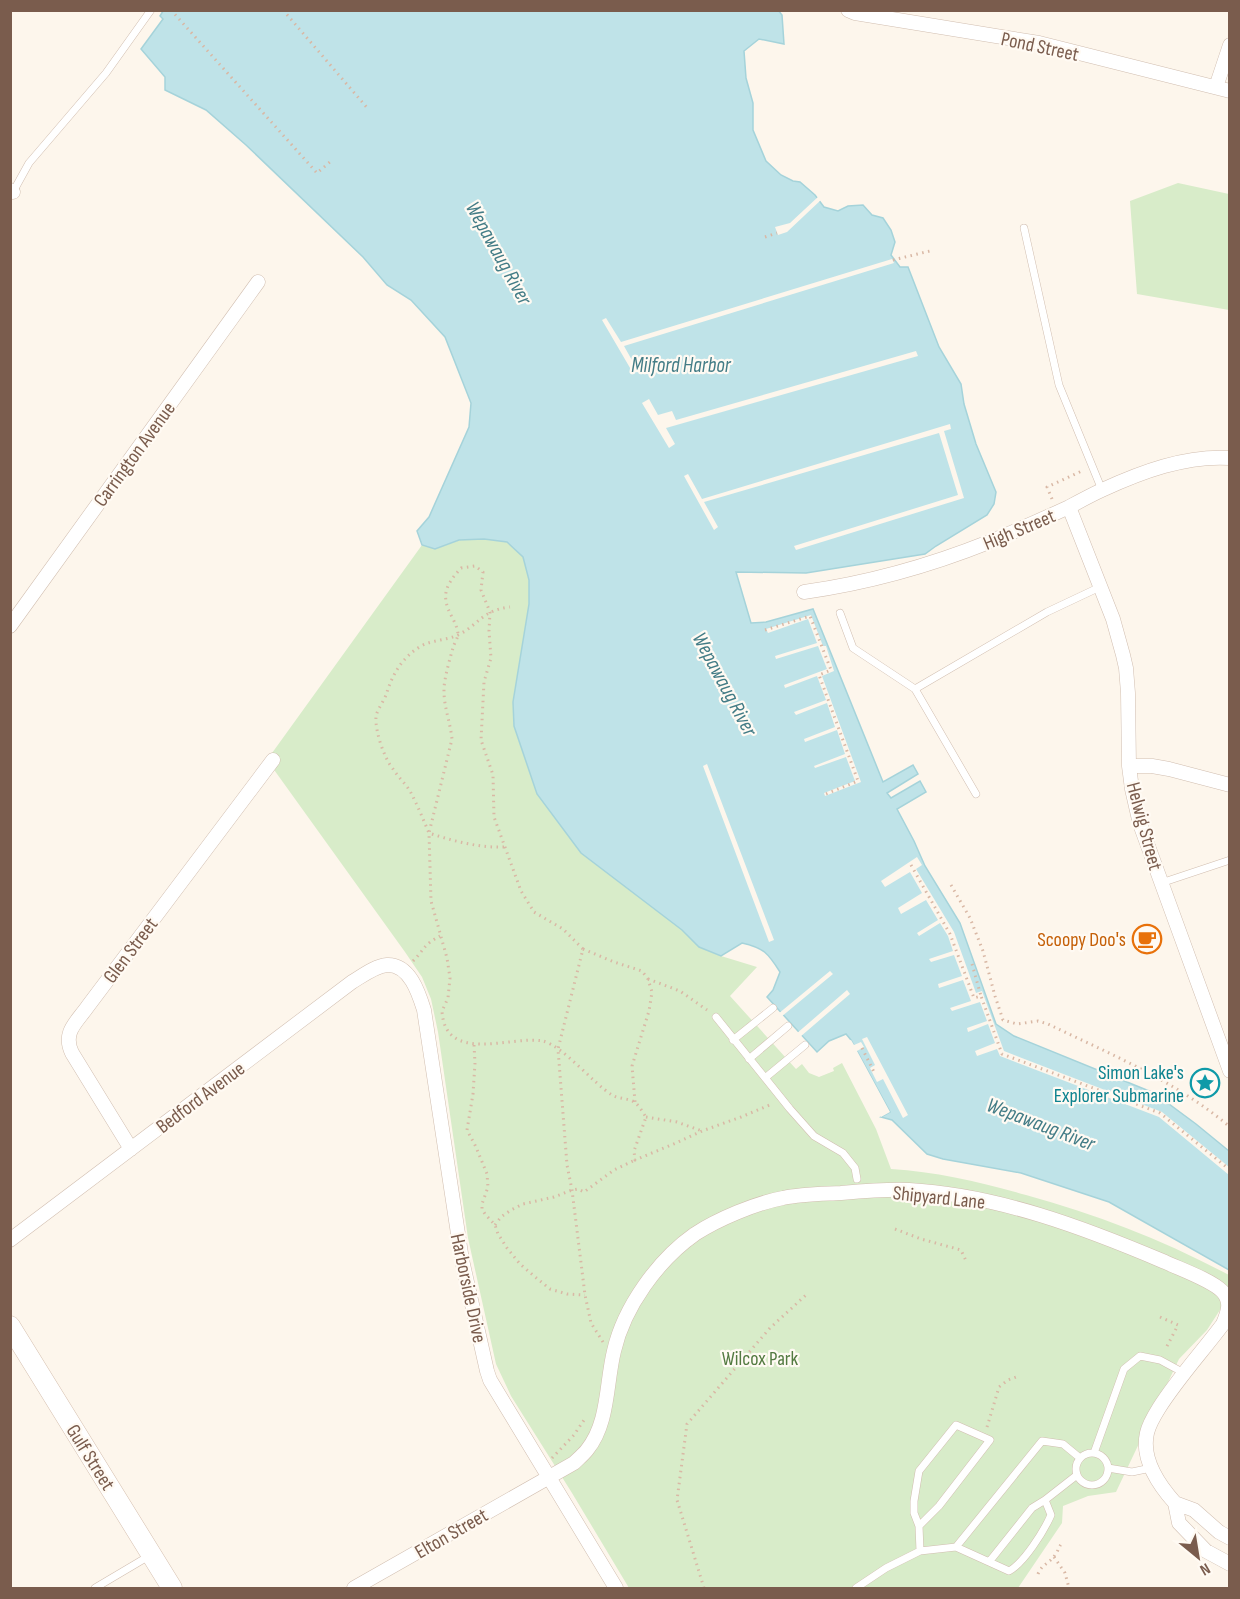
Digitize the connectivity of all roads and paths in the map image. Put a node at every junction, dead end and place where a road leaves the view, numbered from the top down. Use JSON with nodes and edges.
{"nodes":[{"id":1,"x":151,"y":10,"type":"edge"},
{"id":2,"x":171,"y":10,"type":"edge"},
{"id":3,"x":283,"y":10,"type":"edge"},
{"id":4,"x":848,"y":10,"type":"edge"},
{"id":5,"x":1230,"y":45,"type":"edge"},
{"id":6,"x":1223,"y":89,"type":"edge"},
{"id":7,"x":369,"y":110,"type":"dead end"},
{"id":8,"x":330,"y":162,"type":"dead end"},
{"id":9,"x":12,"y":191,"type":"edge"},
{"id":10,"x":1024,"y":228,"type":"dead end"},
{"id":11,"x":777,"y":233,"type":"dead end"},
{"id":12,"x":765,"y":237,"type":"dead end"},
{"id":13,"x":930,"y":251,"type":"dead end"},
{"id":14,"x":893,"y":260,"type":"dead end"},
{"id":15,"x":258,"y":282,"type":"dead end"},
{"id":16,"x":1230,"y":458,"type":"edge"},
{"id":17,"x":1092,"y":466,"type":"junction"},
{"id":18,"x":1102,"y":490,"type":"junction"},
{"id":19,"x":1053,"y":503,"type":"dead end"},
{"id":20,"x":1069,"y":507,"type":"junction"},
{"id":21,"x":1100,"y":587,"type":"junction"},
{"id":22,"x":804,"y":592,"type":"dead end"},
{"id":23,"x":510,"y":607,"type":"dead end"},
{"id":24,"x":489,"y":612,"type":"junction"},
{"id":25,"x":840,"y":613,"type":"dead end"},
{"id":26,"x":10,"y":626,"type":"edge"},
{"id":27,"x":765,"y":630,"type":"dead end"},
{"id":28,"x":458,"y":635,"type":"junction"},
{"id":29,"x":915,"y":689,"type":"junction"},
{"id":30,"x":273,"y":760,"type":"dead end"},
{"id":31,"x":1129,"y":766,"type":"junction"},
{"id":32,"x":1230,"y":785,"type":"edge"},
{"id":33,"x":826,"y":794,"type":"dead end"},
{"id":34,"x":976,"y":794,"type":"dead end"},
{"id":35,"x":429,"y":833,"type":"junction"},
{"id":36,"x":504,"y":847,"type":"junction"},
{"id":37,"x":1230,"y":860,"type":"edge"},
{"id":38,"x":911,"y":865,"type":"dead end"},
{"id":39,"x":1161,"y":883,"type":"junction"},
{"id":40,"x":951,"y":885,"type":"dead end"},
{"id":41,"x":440,"y":936,"type":"junction"},
{"id":42,"x":583,"y":950,"type":"junction"},
{"id":43,"x":972,"y":964,"type":"dead end"},
{"id":44,"x":398,"y":968,"type":"junction"},
{"id":45,"x":648,"y":979,"type":"junction"},
{"id":46,"x":981,"y":996,"type":"junction"},
{"id":47,"x":772,"y":1008,"type":"dead end"},
{"id":48,"x":716,"y":1017,"type":"joint"},
{"id":49,"x":788,"y":1026,"type":"dead end"},
{"id":50,"x":733,"y":1040,"type":"junction"},
{"id":51,"x":474,"y":1045,"type":"junction"},
{"id":52,"x":805,"y":1045,"type":"dead end"},
{"id":53,"x":862,"y":1048,"type":"dead end"},
{"id":54,"x":558,"y":1049,"type":"junction"},
{"id":55,"x":749,"y":1059,"type":"junction"},
{"id":56,"x":1230,"y":1071,"type":"edge"},
{"id":57,"x":875,"y":1074,"type":"dead end"},
{"id":58,"x":765,"y":1078,"type":"junction"},
{"id":59,"x":782,"y":1099,"type":"junction"},
{"id":60,"x":635,"y":1102,"type":"junction"},
{"id":61,"x":646,"y":1117,"type":"junction"},
{"id":62,"x":1230,"y":1127,"type":"edge"},
{"id":63,"x":702,"y":1131,"type":"junction"},
{"id":64,"x":131,"y":1149,"type":"junction"},
{"id":65,"x":635,"y":1160,"type":"junction"},
{"id":66,"x":1230,"y":1170,"type":"edge"},
{"id":67,"x":857,"y":1179,"type":"dead end"},
{"id":68,"x":572,"y":1190,"type":"junction"},
{"id":69,"x":495,"y":1225,"type":"junction"},
{"id":70,"x":895,"y":1229,"type":"dead end"},
{"id":71,"x":10,"y":1240,"type":"edge"},
{"id":72,"x":967,"y":1263,"type":"dead end"},
{"id":73,"x":585,"y":1295,"type":"junction"},
{"id":74,"x":806,"y":1295,"type":"dead end"},
{"id":75,"x":1160,"y":1317,"type":"dead end"},
{"id":76,"x":10,"y":1326,"type":"edge"},
{"id":77,"x":613,"y":1352,"type":"junction"},
{"id":78,"x":1160,"y":1360,"type":"junction"},
{"id":79,"x":1184,"y":1373,"type":"junction"},
{"id":80,"x":1016,"y":1377,"type":"dead end"},
{"id":81,"x":588,"y":1414,"type":"dead end"},
{"id":82,"x":981,"y":1436,"type":"junction"},
{"id":83,"x":1094,"y":1453,"type":"junction"},
{"id":84,"x":1080,"y":1458,"type":"junction"},
{"id":85,"x":1108,"y":1468,"type":"junction"},
{"id":86,"x":1151,"y":1468,"type":"junction"},
{"id":87,"x":545,"y":1471,"type":"junction"},
{"id":88,"x":1077,"y":1475,"type":"junction"},
{"id":89,"x":1046,"y":1500,"type":"junction"},
{"id":90,"x":1175,"y":1503,"type":"junction"},
{"id":91,"x":919,"y":1526,"type":"junction"},
{"id":92,"x":1230,"y":1538,"type":"edge"},
{"id":93,"x":1063,"y":1542,"type":"dead end"},
{"id":94,"x":956,"y":1547,"type":"junction"},
{"id":95,"x":920,"y":1551,"type":"junction"},
{"id":96,"x":151,"y":1554,"type":"junction"},
{"id":97,"x":1054,"y":1557,"type":"junction"},
{"id":98,"x":989,"y":1562,"type":"junction"},
{"id":99,"x":1230,"y":1564,"type":"edge"},
{"id":100,"x":1038,"y":1575,"type":"dead end"},
{"id":101,"x":95,"y":1588,"type":"edge"},
{"id":102,"x":172,"y":1588,"type":"edge"},
{"id":103,"x":354,"y":1588,"type":"edge"},
{"id":104,"x":616,"y":1588,"type":"edge"},
{"id":105,"x":704,"y":1588,"type":"edge"},
{"id":106,"x":856,"y":1588,"type":"edge"},
{"id":107,"x":1070,"y":1588,"type":"edge"}],
"edges":[{"from":1,"to":9,"type":"lane"},
{"from":2,"to":8,"type":"path"},
{"from":3,"to":7,"type":"path"},
{"from":4,"to":6,"type":"street","name":"Pond Street"},
{"from":5,"to":6,"type":"street"},
{"from":10,"to":17,"type":"lane"},
{"from":11,"to":12,"type":"path"},
{"from":13,"to":14,"type":"path"},
{"from":15,"to":26,"type":"street","name":"Carrington Avenue"},
{"from":16,"to":18,"type":"street","name":"High Street"},
{"from":17,"to":18,"type":"lane"},
{"from":17,"to":19,"type":"path"},
{"from":18,"to":20,"type":"street","name":"High Street"},
{"from":20,"to":21,"type":"street","name":"Helwig Street"},
{"from":20,"to":22,"type":"street","name":"High Street"},
{"from":21,"to":29,"type":"lane"},
{"from":21,"to":31,"type":"street","name":"Helwig Street"},
{"from":23,"to":24,"type":"path"},
{"from":24,"to":28,"type":"path"},
{"from":24,"to":28,"type":"path"},
{"from":24,"to":36,"type":"path"},
{"from":25,"to":29,"type":"lane"},
{"from":27,"to":33,"type":"path"},
{"from":28,"to":35,"type":"path"},
{"from":28,"to":35,"type":"path"},
{"from":29,"to":34,"type":"lane"},
{"from":30,"to":64,"type":"street","name":"Glen Street"},
{"from":31,"to":32,"type":"street"},
{"from":31,"to":39,"type":"street","name":"Helwig Street"},
{"from":35,"to":36,"type":"path"},
{"from":35,"to":41,"type":"path"},
{"from":36,"to":42,"type":"path"},
{"from":37,"to":39,"type":"lane"},
{"from":38,"to":46,"type":"path"},
{"from":39,"to":56,"type":"street","name":"Helwig Street"},
{"from":40,"to":62,"type":"path"},
{"from":41,"to":44,"type":"path"},
{"from":41,"to":51,"type":"path"},
{"from":42,"to":45,"type":"path"},
{"from":42,"to":54,"type":"path"},
{"from":43,"to":46,"type":"path"},
{"from":44,"to":64,"type":"street","name":"Bedford Avenue"},
{"from":44,"to":87,"type":"street","name":"Harborside Drive"},
{"from":45,"to":48,"type":"path"},
{"from":45,"to":60,"type":"path"},
{"from":46,"to":66,"type":"path"},
{"from":47,"to":50,"type":"lane"},
{"from":48,"to":50,"type":"lane"},
{"from":49,"to":55,"type":"lane"},
{"from":50,"to":55,"type":"lane"},
{"from":51,"to":54,"type":"path"},
{"from":51,"to":69,"type":"path"},
{"from":52,"to":58,"type":"lane"},
{"from":53,"to":57,"type":"path"},
{"from":54,"to":60,"type":"path"},
{"from":54,"to":68,"type":"path"},
{"from":55,"to":58,"type":"lane"},
{"from":58,"to":59,"type":"lane"},
{"from":59,"to":63,"type":"path"},
{"from":59,"to":67,"type":"lane"},
{"from":60,"to":61,"type":"path"},
{"from":61,"to":63,"type":"path"},
{"from":61,"to":65,"type":"path"},
{"from":63,"to":65,"type":"path"},
{"from":64,"to":71,"type":"street","name":"Bedford Avenue"},
{"from":65,"to":68,"type":"path"},
{"from":68,"to":69,"type":"path"},
{"from":68,"to":73,"type":"path"},
{"from":69,"to":73,"type":"path"},
{"from":70,"to":72,"type":"path"},
{"from":73,"to":77,"type":"path"},
{"from":74,"to":105,"type":"path"},
{"from":75,"to":78,"type":"path"},
{"from":76,"to":96,"type":"main road","name":"Gulf Street"},
{"from":77,"to":79,"type":"street","name":"Shipyard Lane"},
{"from":77,"to":87,"type":"street","name":"Shipyard Lane"},
{"from":78,"to":79,"type":"lane"},
{"from":78,"to":83,"type":"lane"},
{"from":79,"to":86,"type":"street","name":"Shipyard Lane"},
{"from":80,"to":82,"type":"path"},
{"from":81,"to":87,"type":"path"},
{"from":82,"to":91,"type":"lane"},
{"from":82,"to":91,"type":"lane"},
{"from":83,"to":84,"type":"lane"},
{"from":83,"to":85,"type":"lane"},
{"from":84,"to":88,"type":"lane"},
{"from":84,"to":94,"type":"lane"},
{"from":85,"to":86,"type":"lane"},
{"from":85,"to":88,"type":"lane"},
{"from":86,"to":90,"type":"street","name":"Shipyard Lane"},
{"from":87,"to":103,"type":"street","name":"Elton Street"},
{"from":87,"to":104,"type":"street","name":"Harborside Drive"},
{"from":88,"to":89,"type":"lane"},
{"from":89,"to":98,"type":"lane"},
{"from":89,"to":98,"type":"lane"},
{"from":90,"to":92,"type":"street","name":"Shipyard Lane"},
{"from":90,"to":99,"type":"street","name":"Shipyard Lane"},
{"from":91,"to":95,"type":"lane"},
{"from":93,"to":97,"type":"path"},
{"from":94,"to":95,"type":"lane"},
{"from":94,"to":98,"type":"lane"},
{"from":95,"to":106,"type":"lane"},
{"from":96,"to":101,"type":"lane"},
{"from":96,"to":102,"type":"main road","name":"Gulf Street"},
{"from":97,"to":100,"type":"path"},
{"from":97,"to":107,"type":"path"}]}
